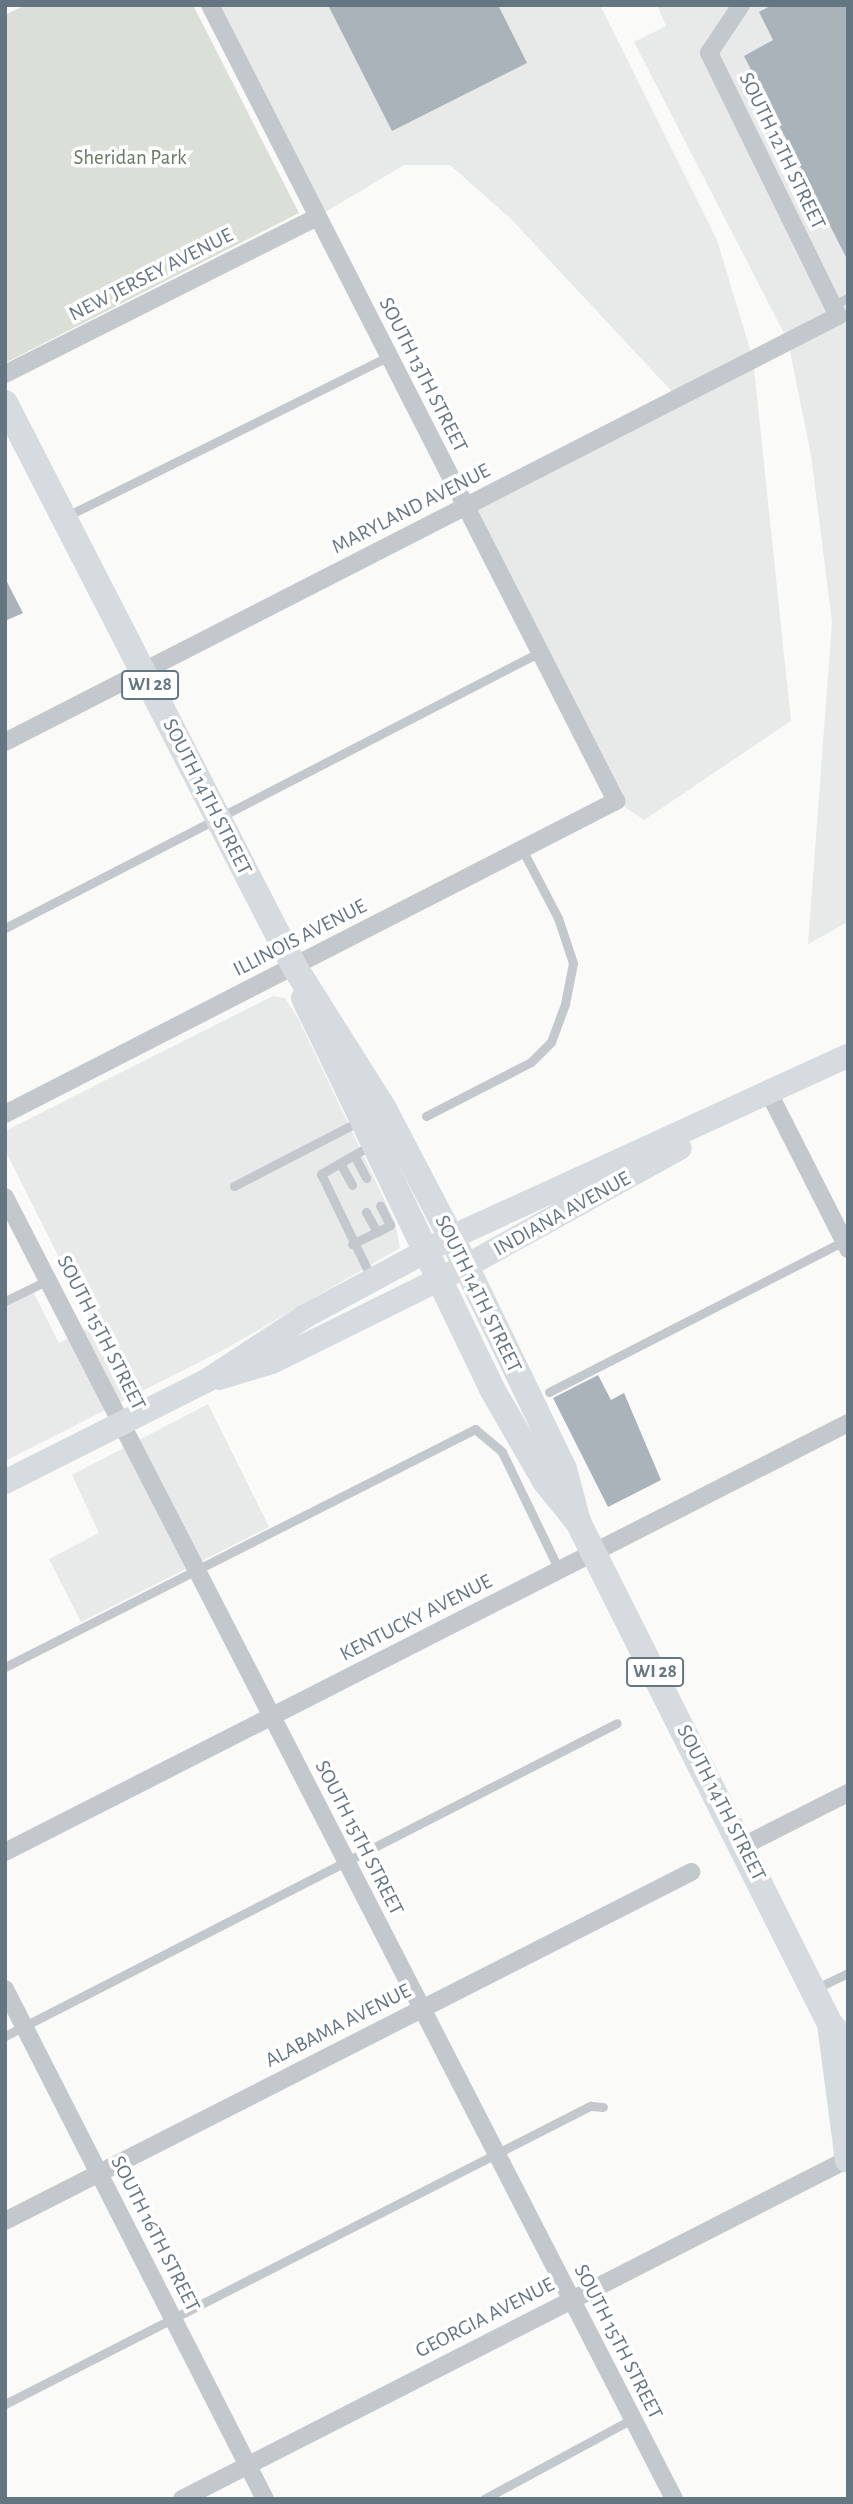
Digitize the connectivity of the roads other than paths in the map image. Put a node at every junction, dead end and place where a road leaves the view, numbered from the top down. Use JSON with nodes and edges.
{"nodes":[{"id":1,"x":210,"y":5,"type":"edge"},
{"id":2,"x":739,"y":6,"type":"edge"},
{"id":3,"x":317,"y":218,"type":"junction"},
{"id":4,"x":839,"y":307,"type":"edge"},
{"id":5,"x":388,"y":357,"type":"junction"},
{"id":6,"x":5,"y":374,"type":"edge"},
{"id":7,"x":5,"y":403,"type":"edge"},
{"id":8,"x":465,"y":507,"type":"junction"},
{"id":9,"x":64,"y":518,"type":"junction"},
{"id":10,"x":540,"y":652,"type":"junction"},
{"id":11,"x":143,"y":672,"type":"junction"},
{"id":12,"x":5,"y":742,"type":"edge"},
{"id":13,"x":616,"y":801,"type":"joint"},
{"id":14,"x":218,"y":819,"type":"junction"},
{"id":15,"x":522,"y":849,"type":"junction"},
{"id":16,"x":5,"y":928,"type":"edge"},
{"id":17,"x":294,"y":966,"type":"junction"},
{"id":18,"x":848,"y":1056,"type":"edge"},
{"id":19,"x":770,"y":1095,"type":"junction"},
{"id":20,"x":5,"y":1114,"type":"edge"},
{"id":21,"x":426,"y":1116,"type":"dead end"},
{"id":22,"x":720,"y":1120,"type":"junction"},
{"id":23,"x":361,"y":1140,"type":"junction"},
{"id":24,"x":340,"y":1163,"type":"junction"},
{"id":25,"x":366,"y":1178,"type":"dead end"},
{"id":26,"x":352,"y":1185,"type":"dead end"},
{"id":27,"x":234,"y":1186,"type":"dead end"},
{"id":28,"x":5,"y":1197,"type":"edge"},
{"id":29,"x":380,"y":1205,"type":"dead end"},
{"id":30,"x":366,"y":1212,"type":"dead end"},
{"id":31,"x":377,"y":1232,"type":"junction"},
{"id":32,"x":452,"y":1237,"type":"junction"},
{"id":33,"x":846,"y":1243,"type":"edge"},
{"id":34,"x":352,"y":1244,"type":"junction"},
{"id":35,"x":424,"y":1252,"type":"junction"},
{"id":36,"x":466,"y":1266,"type":"junction"},
{"id":37,"x":438,"y":1279,"type":"junction"},
{"id":38,"x":48,"y":1280,"type":"junction"},
{"id":39,"x":372,"y":1280,"type":"junction"},
{"id":40,"x":5,"y":1301,"type":"edge"},
{"id":41,"x":206,"y":1381,"type":"junction"},
{"id":42,"x":549,"y":1392,"type":"dead end"},
{"id":43,"x":121,"y":1423,"type":"junction"},
{"id":44,"x":848,"y":1423,"type":"edge"},
{"id":45,"x":5,"y":1482,"type":"edge"},
{"id":46,"x":579,"y":1522,"type":"junction"},
{"id":47,"x":559,"y":1570,"type":"junction"},
{"id":48,"x":197,"y":1572,"type":"junction"},
{"id":49,"x":5,"y":1667,"type":"edge"},
{"id":50,"x":272,"y":1717,"type":"junction"},
{"id":51,"x":617,"y":1723,"type":"dead end"},
{"id":52,"x":848,"y":1793,"type":"edge"},
{"id":53,"x":743,"y":1846,"type":"junction"},
{"id":54,"x":5,"y":1852,"type":"edge"},
{"id":55,"x":346,"y":1862,"type":"junction"},
{"id":56,"x":691,"y":1872,"type":"dead end"},
{"id":57,"x":848,"y":1973,"type":"edge"},
{"id":58,"x":5,"y":1989,"type":"edge"},
{"id":59,"x":815,"y":1989,"type":"junction"},
{"id":60,"x":422,"y":2009,"type":"junction"},
{"id":61,"x":830,"y":2024,"type":"junction"},
{"id":62,"x":24,"y":2026,"type":"junction"},
{"id":63,"x":5,"y":2036,"type":"edge"},
{"id":64,"x":848,"y":2044,"type":"edge"},
{"id":65,"x":603,"y":2107,"type":"dead end"},
{"id":66,"x":495,"y":2154,"type":"junction"},
{"id":67,"x":848,"y":2160,"type":"edge"},
{"id":68,"x":99,"y":2173,"type":"junction"},
{"id":69,"x":5,"y":2221,"type":"edge"},
{"id":70,"x":570,"y":2300,"type":"junction"},
{"id":71,"x":172,"y":2319,"type":"junction"},
{"id":72,"x":5,"y":2404,"type":"edge"},
{"id":73,"x":632,"y":2418,"type":"junction"},
{"id":74,"x":248,"y":2465,"type":"junction"},
{"id":75,"x":182,"y":2499,"type":"edge"},
{"id":76,"x":265,"y":2499,"type":"edge"},
{"id":77,"x":484,"y":2499,"type":"edge"},
{"id":78,"x":674,"y":2499,"type":"edge"}],
"edges":[{"from":1,"to":3,"type":"street","name":"SOUTH 13TH STREET"},
{"from":2,"to":4,"type":"street","name":"SOUTH 12TH STREET"},
{"from":3,"to":5,"type":"street","name":"SOUTH 13TH STREET"},
{"from":3,"to":6,"type":"street","name":"NEW JERSEY AVENUE"},
{"from":4,"to":8,"type":"street","name":"MARYLAND AVENUE"},
{"from":5,"to":8,"type":"street","name":"SOUTH 13TH STREET"},
{"from":5,"to":9,"type":"lane"},
{"from":7,"to":9,"type":"main road","name":"SOUTH 14TH STREET","number":"WI 28"},
{"from":8,"to":10,"type":"street","name":"SOUTH 13TH STREET"},
{"from":8,"to":11,"type":"street","name":"MARYLAND AVENUE"},
{"from":9,"to":11,"type":"main road","name":"SOUTH 14TH STREET","number":"WI 28"},
{"from":10,"to":13,"type":"street","name":"SOUTH 13TH STREET"},
{"from":10,"to":14,"type":"lane"},
{"from":11,"to":12,"type":"street","name":"MARYLAND AVENUE"},
{"from":11,"to":14,"type":"main road","name":"SOUTH 14TH STREET","number":"WI 28"},
{"from":13,"to":15,"type":"street","name":"ILLINOIS AVENUE"},
{"from":14,"to":16,"type":"lane"},
{"from":14,"to":17,"type":"main road","name":"SOUTH 14TH STREET","number":"WI 28"},
{"from":15,"to":17,"type":"street","name":"ILLINOIS AVENUE"},
{"from":15,"to":21,"type":"lane"},
{"from":17,"to":20,"type":"street","name":"ILLINOIS AVENUE"},
{"from":17,"to":23,"type":"main road","name":"SOUTH 14TH STREET","number":"WI 28"},
{"from":17,"to":32,"type":"main road","name":"SOUTH 14TH STREET","number":"WI 28"},
{"from":18,"to":19,"type":"main road","name":"INDIANA AVENUE"},
{"from":19,"to":22,"type":"main road","name":"INDIANA AVENUE"},
{"from":19,"to":33,"type":"street"},
{"from":22,"to":32,"type":"main road","name":"INDIANA AVENUE"},
{"from":22,"to":36,"type":"main road","name":"INDIANA AVENUE"},
{"from":23,"to":24,"type":"lane"},
{"from":23,"to":25,"type":"lane"},
{"from":23,"to":27,"type":"lane"},
{"from":23,"to":35,"type":"main road","name":"SOUTH 14TH STREET","number":"WI 28"},
{"from":24,"to":26,"type":"lane"},
{"from":24,"to":34,"type":"lane"},
{"from":28,"to":38,"type":"street","name":"SOUTH 15TH STREET"},
{"from":29,"to":31,"type":"lane"},
{"from":30,"to":31,"type":"lane"},
{"from":31,"to":34,"type":"lane"},
{"from":32,"to":35,"type":"main road","name":"INDIANA AVENUE"},
{"from":32,"to":36,"type":"main road","name":"SOUTH 14TH STREET","number":"WI 28"},
{"from":33,"to":42,"type":"lane"},
{"from":34,"to":39,"type":"lane"},
{"from":35,"to":37,"type":"main road","name":"SOUTH 14TH STREET","number":"WI 28"},
{"from":35,"to":39,"type":"main road","name":"INDIANA AVENUE"},
{"from":36,"to":37,"type":"main road","name":"INDIANA AVENUE"},
{"from":36,"to":46,"type":"main road","name":"SOUTH 14TH STREET","number":"WI 28"},
{"from":37,"to":41,"type":"main road","name":"INDIANA AVENUE"},
{"from":37,"to":46,"type":"main road","name":"SOUTH 14TH STREET","number":"WI 28"},
{"from":38,"to":40,"type":"lane"},
{"from":38,"to":43,"type":"street","name":"SOUTH 15TH STREET"},
{"from":39,"to":41,"type":"main road","name":"INDIANA AVENUE"},
{"from":41,"to":43,"type":"main road","name":"INDIANA AVENUE"},
{"from":43,"to":45,"type":"main road","name":"INDIANA AVENUE"},
{"from":43,"to":48,"type":"street","name":"SOUTH 15TH STREET"},
{"from":44,"to":47,"type":"street","name":"KENTUCKY AVENUE"},
{"from":46,"to":53,"type":"main road","name":"SOUTH 14TH STREET","number":"WI 28"},
{"from":47,"to":48,"type":"lane"},
{"from":47,"to":50,"type":"street","name":"KENTUCKY AVENUE"},
{"from":48,"to":49,"type":"lane"},
{"from":48,"to":50,"type":"street","name":"SOUTH 15TH STREET"},
{"from":50,"to":54,"type":"street","name":"KENTUCKY AVENUE"},
{"from":50,"to":55,"type":"street","name":"SOUTH 15TH STREET"},
{"from":51,"to":55,"type":"lane"},
{"from":52,"to":53,"type":"street"},
{"from":53,"to":59,"type":"main road","name":"SOUTH 14TH STREET","number":"WI 28"},
{"from":55,"to":60,"type":"street","name":"SOUTH 15TH STREET"},
{"from":55,"to":62,"type":"lane"},
{"from":56,"to":60,"type":"street","name":"ALABAMA AVENUE"},
{"from":57,"to":59,"type":"lane"},
{"from":58,"to":62,"type":"street","name":"SOUTH 16TH STREET"},
{"from":59,"to":61,"type":"main road","name":"SOUTH 14TH STREET","number":"WI 28"},
{"from":60,"to":66,"type":"street","name":"SOUTH 15TH STREET"},
{"from":60,"to":68,"type":"street","name":"ALABAMA AVENUE"},
{"from":61,"to":64,"type":"main road","name":"SOUTH 14TH STREET","number":"WI 28"},
{"from":61,"to":67,"type":"main road","number":"WI 28"},
{"from":62,"to":63,"type":"lane"},
{"from":62,"to":68,"type":"street","name":"SOUTH 16TH STREET"},
{"from":65,"to":66,"type":"lane"},
{"from":66,"to":70,"type":"street","name":"SOUTH 15TH STREET"},
{"from":66,"to":71,"type":"lane"},
{"from":67,"to":70,"type":"street","name":"GEORGIA AVENUE"},
{"from":68,"to":69,"type":"street","name":"ALABAMA AVENUE"},
{"from":68,"to":71,"type":"street","name":"SOUTH 16TH STREET"},
{"from":70,"to":73,"type":"street","name":"SOUTH 15TH STREET"},
{"from":70,"to":74,"type":"street","name":"GEORGIA AVENUE"},
{"from":71,"to":72,"type":"lane"},
{"from":71,"to":74,"type":"street","name":"SOUTH 16TH STREET"},
{"from":73,"to":77,"type":"lane"},
{"from":73,"to":78,"type":"street","name":"SOUTH 15TH STREET"},
{"from":74,"to":75,"type":"street","name":"GEORGIA AVENUE"},
{"from":74,"to":76,"type":"street","name":"SOUTH 16TH STREET"}]}
